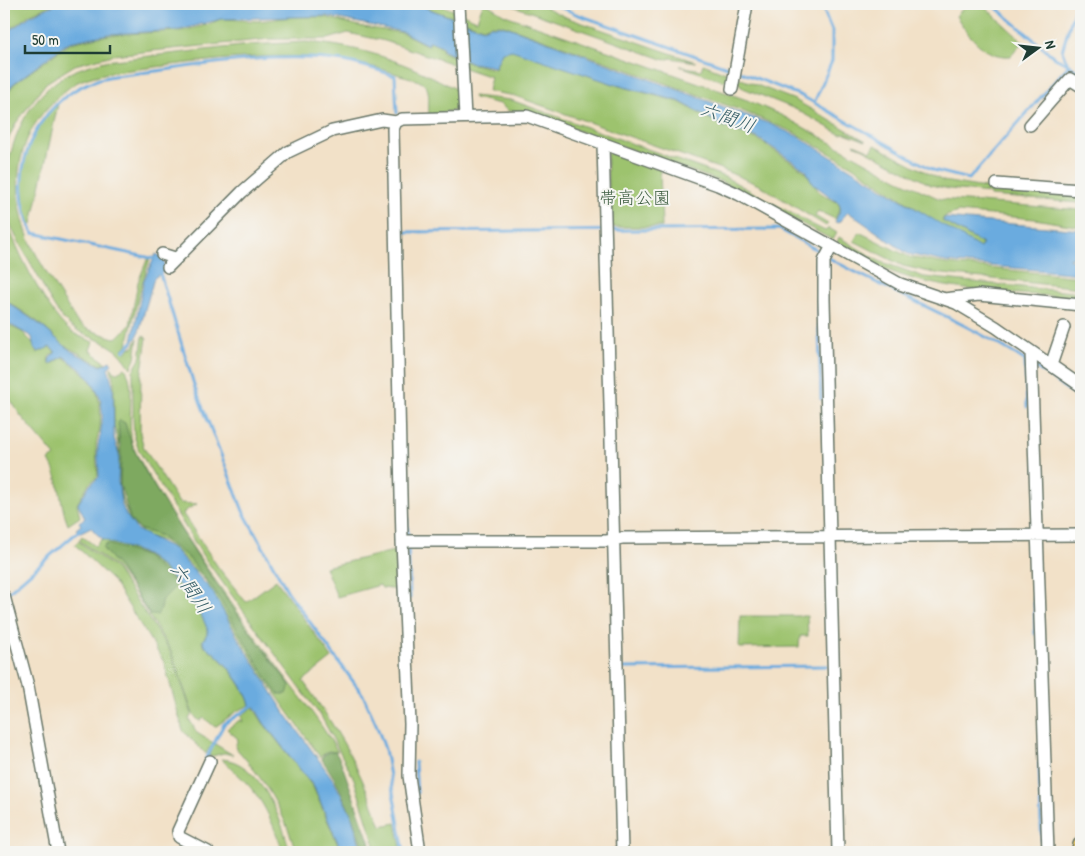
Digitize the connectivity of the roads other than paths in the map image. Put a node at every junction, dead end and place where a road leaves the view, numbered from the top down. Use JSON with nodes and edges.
{"nodes":[{"id":1,"x":459,"y":4,"type":"edge"},
{"id":2,"x":747,"y":4,"type":"edge"},
{"id":3,"x":733,"y":83,"type":"dead end"},
{"id":4,"x":1081,"y":86,"type":"edge"},
{"id":5,"x":465,"y":117,"type":"junction"},
{"id":6,"x":396,"y":122,"type":"junction"},
{"id":7,"x":1030,"y":125,"type":"dead end"},
{"id":8,"x":603,"y":144,"type":"junction"},
{"id":9,"x":997,"y":184,"type":"dead end"},
{"id":10,"x":1081,"y":190,"type":"edge"},
{"id":11,"x":829,"y":253,"type":"junction"},
{"id":12,"x":162,"y":254,"type":"dead end"},
{"id":13,"x":943,"y":299,"type":"junction"},
{"id":14,"x":1081,"y":305,"type":"edge"},
{"id":15,"x":1064,"y":327,"type":"dead end"},
{"id":16,"x":1031,"y":360,"type":"junction"},
{"id":17,"x":1051,"y":365,"type":"junction"},
{"id":18,"x":1081,"y":386,"type":"edge"},
{"id":19,"x":1081,"y":534,"type":"edge"},
{"id":20,"x":1035,"y":535,"type":"junction"},
{"id":21,"x":827,"y":536,"type":"junction"},
{"id":22,"x":614,"y":540,"type":"junction"},
{"id":23,"x":407,"y":541,"type":"junction"},
{"id":24,"x":4,"y":597,"type":"edge"},
{"id":25,"x":210,"y":761,"type":"dead end"},
{"id":26,"x":1081,"y":845,"type":"edge"},
{"id":27,"x":58,"y":852,"type":"edge"},
{"id":28,"x":208,"y":852,"type":"edge"},
{"id":29,"x":420,"y":852,"type":"edge"},
{"id":30,"x":622,"y":852,"type":"edge"},
{"id":31,"x":838,"y":852,"type":"edge"},
{"id":32,"x":1048,"y":852,"type":"edge"},
{"id":33,"x":1079,"y":852,"type":"edge"}],
"edges":[{"from":1,"to":5,"type":"street"},
{"from":2,"to":3,"type":"street"},
{"from":4,"to":7,"type":"street"},
{"from":5,"to":6,"type":"street"},
{"from":5,"to":8,"type":"street"},
{"from":6,"to":12,"type":"street"},
{"from":6,"to":23,"type":"street"},
{"from":8,"to":11,"type":"street"},
{"from":8,"to":22,"type":"street"},
{"from":9,"to":10,"type":"street"},
{"from":11,"to":13,"type":"street"},
{"from":11,"to":21,"type":"street"},
{"from":13,"to":14,"type":"street"},
{"from":13,"to":16,"type":"street"},
{"from":15,"to":17,"type":"street"},
{"from":16,"to":17,"type":"street"},
{"from":16,"to":20,"type":"street"},
{"from":17,"to":18,"type":"street"},
{"from":19,"to":20,"type":"street"},
{"from":20,"to":21,"type":"street"},
{"from":20,"to":32,"type":"street"},
{"from":21,"to":22,"type":"street"},
{"from":21,"to":31,"type":"street"},
{"from":22,"to":23,"type":"street"},
{"from":22,"to":30,"type":"street"},
{"from":23,"to":29,"type":"street"},
{"from":24,"to":27,"type":"street"},
{"from":25,"to":28,"type":"street"},
{"from":26,"to":33,"type":"main road"}]}
